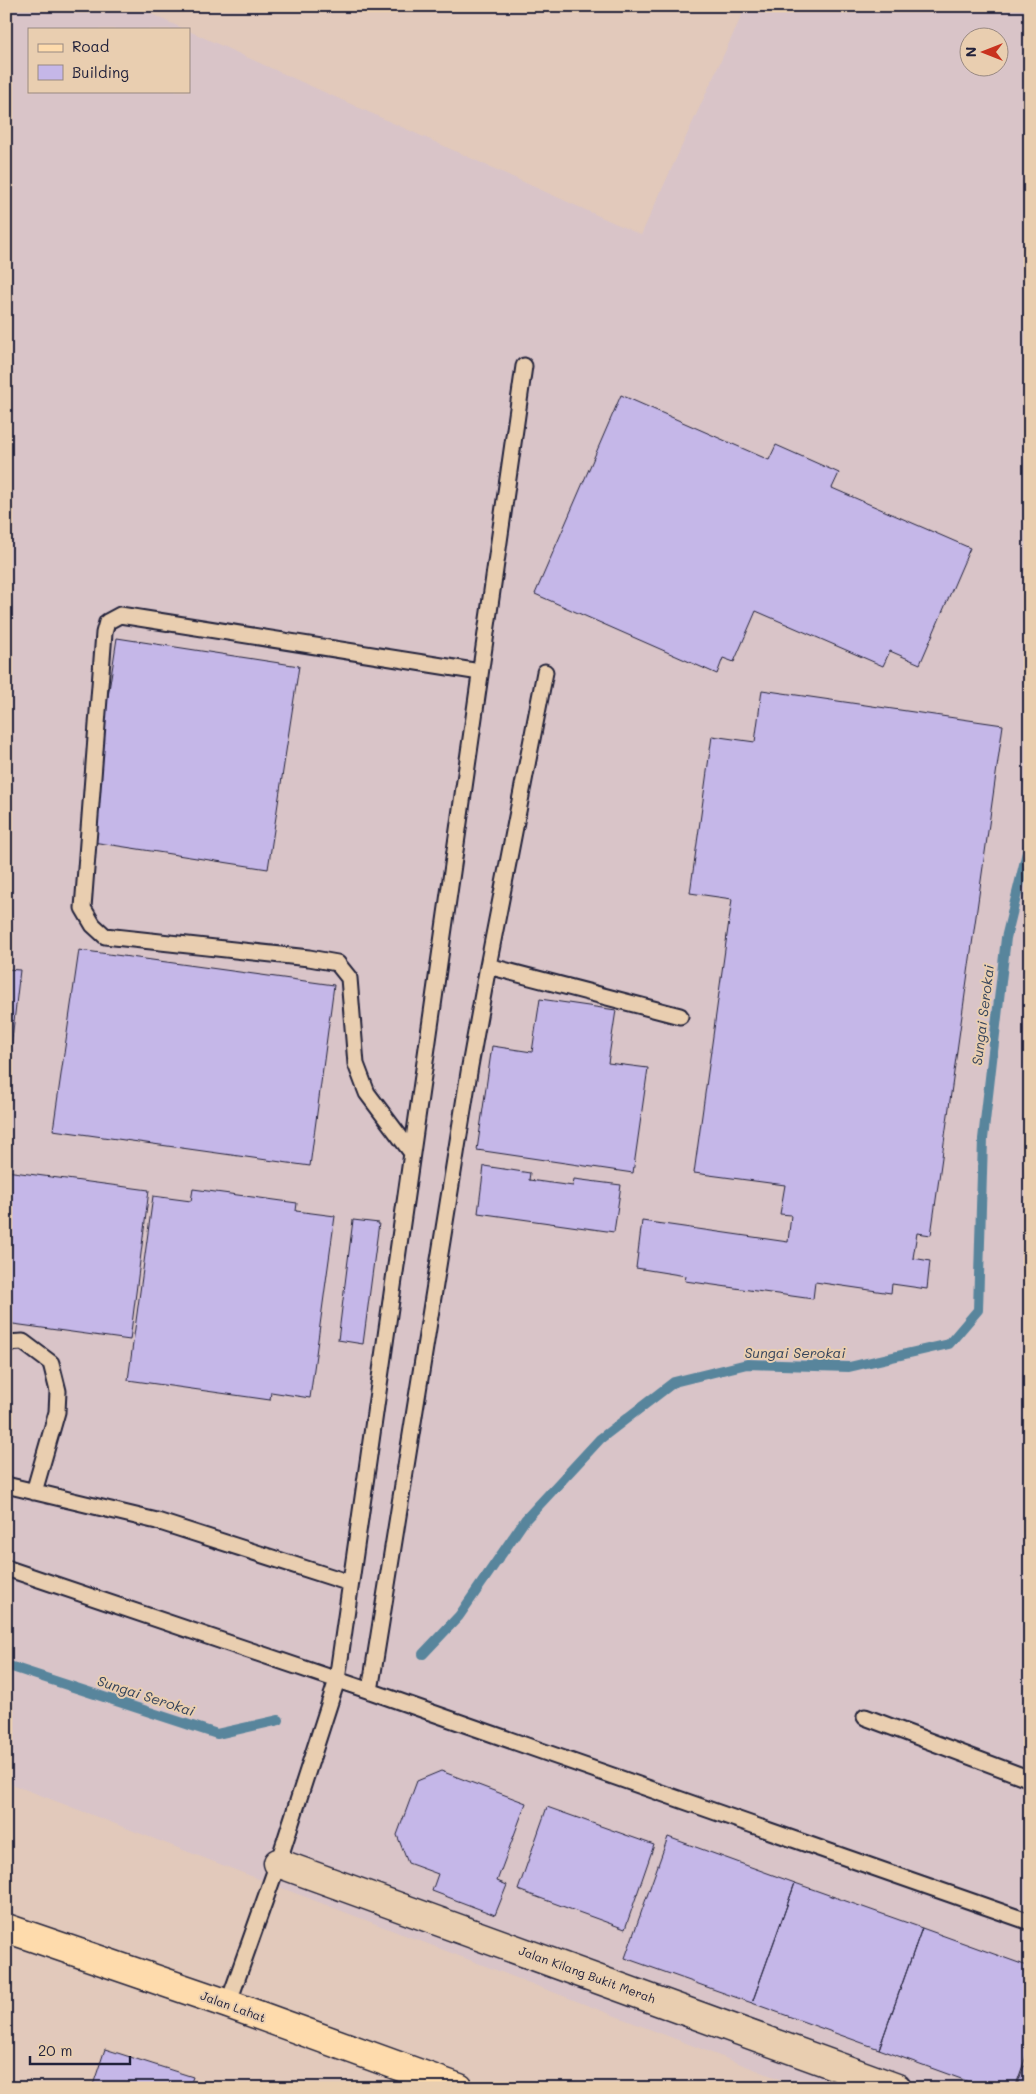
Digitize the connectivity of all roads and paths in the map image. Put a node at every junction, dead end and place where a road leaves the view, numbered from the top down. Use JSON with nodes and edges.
{"nodes":[{"id":1,"x":524,"y":366,"type":"dead end"},
{"id":2,"x":480,"y":672,"type":"junction"},
{"id":3,"x":545,"y":672,"type":"dead end"},
{"id":4,"x":488,"y":966,"type":"junction"},
{"id":5,"x":680,"y":1016,"type":"dead end"},
{"id":6,"x":412,"y":1153,"type":"junction"},
{"id":7,"x":6,"y":1343,"type":"edge"},
{"id":8,"x":6,"y":1485,"type":"edge"},
{"id":9,"x":34,"y":1492,"type":"junction"},
{"id":10,"x":6,"y":1568,"type":"edge"},
{"id":11,"x":350,"y":1584,"type":"junction"},
{"id":12,"x":336,"y":1680,"type":"junction"},
{"id":13,"x":370,"y":1691,"type":"junction"},
{"id":14,"x":865,"y":1717,"type":"dead end"},
{"id":15,"x":1030,"y":1779,"type":"edge"},
{"id":16,"x":278,"y":1863,"type":"junction"},
{"id":17,"x":1030,"y":1922,"type":"edge"},
{"id":18,"x":6,"y":1928,"type":"edge"},
{"id":19,"x":228,"y":2004,"type":"junction"},
{"id":20,"x":459,"y":2088,"type":"edge"},
{"id":21,"x":897,"y":2088,"type":"edge"}],
"edges":[{"from":1,"to":2,"type":"lane"},
{"from":2,"to":6,"type":"lane"},
{"from":2,"to":6,"type":"lane"},
{"from":3,"to":4,"type":"lane"},
{"from":4,"to":5,"type":"lane"},
{"from":4,"to":13,"type":"lane"},
{"from":6,"to":11,"type":"lane"},
{"from":7,"to":9,"type":"lane"},
{"from":8,"to":9,"type":"lane"},
{"from":9,"to":11,"type":"lane"},
{"from":10,"to":12,"type":"lane"},
{"from":11,"to":12,"type":"lane"},
{"from":12,"to":13,"type":"lane"},
{"from":12,"to":16,"type":"lane"},
{"from":13,"to":17,"type":"lane"},
{"from":14,"to":15,"type":"lane"},
{"from":16,"to":19,"type":"lane"},
{"from":16,"to":21,"type":"street","name":"Jalan Kilang Bukit Merah"},
{"from":18,"to":19,"type":"main road","name":"Jalan Lahat"},
{"from":19,"to":20,"type":"main road","name":"Jalan Lahat"}]}
